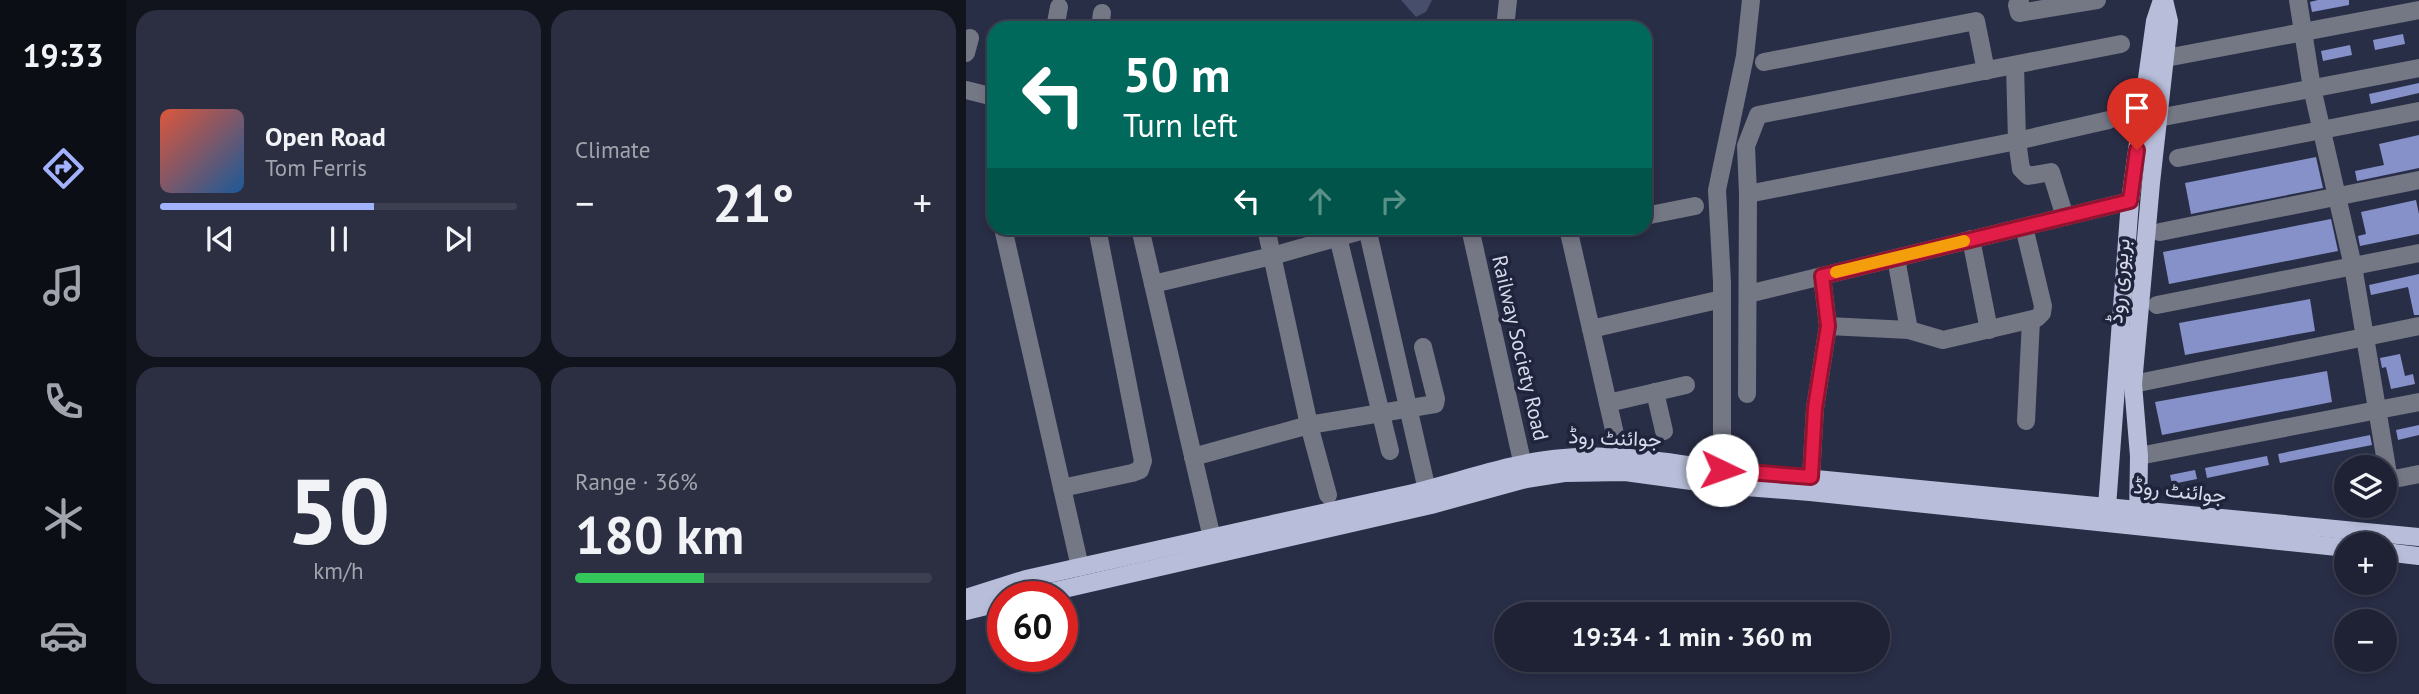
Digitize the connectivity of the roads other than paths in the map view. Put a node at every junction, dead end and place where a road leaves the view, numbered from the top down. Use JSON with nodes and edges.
{"nodes":[{"id":1,"x":1508,"y":0,"type":"edge"},
{"id":2,"x":1751,"y":0,"type":"edge"},
{"id":3,"x":2020,"y":0,"type":"edge"},
{"id":4,"x":2097,"y":0,"type":"edge"},
{"id":5,"x":2163,"y":0,"type":"edge"},
{"id":6,"x":2298,"y":0,"type":"edge"},
{"id":7,"x":1059,"y":7,"type":"dead end"},
{"id":8,"x":2419,"y":10,"type":"edge"},
{"id":9,"x":1056,"y":21,"type":"edge"},
{"id":10,"x":1506,"y":21,"type":"edge"},
{"id":11,"x":2304,"y":32,"type":"junction"},
{"id":12,"x":2121,"y":44,"type":"dead end"},
{"id":13,"x":2166,"y":58,"type":"junction"},
{"id":14,"x":1764,"y":62,"type":"dead end"},
{"id":15,"x":2015,"y":65,"type":"junction"},
{"id":16,"x":2419,"y":68,"type":"edge"},
{"id":17,"x":1986,"y":71,"type":"junction"},
{"id":18,"x":2312,"y":88,"type":"junction"},
{"id":19,"x":966,"y":90,"type":"edge"},
{"id":20,"x":987,"y":95,"type":"edge"},
{"id":21,"x":2419,"y":111,"type":"edge"},
{"id":22,"x":2158,"y":118,"type":"junction"},
{"id":23,"x":2109,"y":120,"type":"dead end"},
{"id":24,"x":2322,"y":130,"type":"junction"},
{"id":25,"x":2017,"y":141,"type":"junction"},
{"id":26,"x":2178,"y":158,"type":"dead end"},
{"id":27,"x":2419,"y":180,"type":"edge"},
{"id":28,"x":1748,"y":194,"type":"junction"},
{"id":29,"x":2336,"y":195,"type":"junction"},
{"id":30,"x":2130,"y":201,"type":"junction"},
{"id":31,"x":1695,"y":206,"type":"dead end"},
{"id":32,"x":1652,"y":215,"type":"edge"},
{"id":33,"x":2065,"y":217,"type":"junction"},
{"id":34,"x":2024,"y":227,"type":"junction"},
{"id":35,"x":2160,"y":232,"type":"dead end"},
{"id":36,"x":1005,"y":235,"type":"edge"},
{"id":37,"x":1098,"y":235,"type":"edge"},
{"id":38,"x":1142,"y":235,"type":"edge"},
{"id":39,"x":1268,"y":235,"type":"edge"},
{"id":40,"x":1345,"y":235,"type":"edge"},
{"id":41,"x":1371,"y":235,"type":"edge"},
{"id":42,"x":1472,"y":235,"type":"edge"},
{"id":43,"x":1574,"y":235,"type":"edge"},
{"id":44,"x":1338,"y":237,"type":"junction"},
{"id":45,"x":1971,"y":240,"type":"junction"},
{"id":46,"x":2419,"y":253,"type":"edge"},
{"id":47,"x":1272,"y":256,"type":"junction"},
{"id":48,"x":1896,"y":258,"type":"junction"},
{"id":49,"x":2353,"y":266,"type":"junction"},
{"id":50,"x":1822,"y":276,"type":"junction"},
{"id":51,"x":1153,"y":284,"type":"junction"},
{"id":52,"x":1748,"y":293,"type":"junction"},
{"id":53,"x":1722,"y":299,"type":"junction"},
{"id":54,"x":2157,"y":306,"type":"dead end"},
{"id":55,"x":2031,"y":320,"type":"junction"},
{"id":56,"x":1828,"y":326,"type":"junction"},
{"id":57,"x":2419,"y":326,"type":"edge"},
{"id":58,"x":1591,"y":329,"type":"junction"},
{"id":59,"x":1909,"y":330,"type":"junction"},
{"id":60,"x":1989,"y":330,"type":"junction"},
{"id":61,"x":2365,"y":337,"type":"junction"},
{"id":62,"x":1423,"y":346,"type":"dead end"},
{"id":63,"x":2133,"y":384,"type":"junction"},
{"id":64,"x":1686,"y":385,"type":"dead end"},
{"id":65,"x":1655,"y":393,"type":"junction"},
{"id":66,"x":1748,"y":394,"type":"dead end"},
{"id":67,"x":2419,"y":402,"type":"edge"},
{"id":68,"x":1608,"y":403,"type":"junction"},
{"id":69,"x":1409,"y":410,"type":"junction"},
{"id":70,"x":2379,"y":410,"type":"junction"},
{"id":71,"x":1382,"y":414,"type":"junction"},
{"id":72,"x":2026,"y":421,"type":"dead end"},
{"id":73,"x":1309,"y":425,"type":"junction"},
{"id":74,"x":1664,"y":432,"type":"dead end"},
{"id":75,"x":1615,"y":434,"type":"dead end"},
{"id":76,"x":1390,"y":451,"type":"dead end"},
{"id":77,"x":2139,"y":456,"type":"junction"},
{"id":78,"x":1194,"y":457,"type":"junction"},
{"id":79,"x":1722,"y":470,"type":"junction"},
{"id":80,"x":1524,"y":472,"type":"junction"},
{"id":81,"x":2419,"y":474,"type":"edge"},
{"id":82,"x":1811,"y":477,"type":"junction"},
{"id":83,"x":1062,"y":488,"type":"junction"},
{"id":84,"x":1427,"y":490,"type":"junction"},
{"id":85,"x":1328,"y":495,"type":"dead end"},
{"id":86,"x":2106,"y":515,"type":"junction"},
{"id":87,"x":2139,"y":518,"type":"junction"},
{"id":88,"x":2419,"y":537,"type":"edge"},
{"id":89,"x":1212,"y":538,"type":"junction"},
{"id":90,"x":2334,"y":546,"type":"edge"},
{"id":91,"x":2397,"y":553,"type":"edge"},
{"id":92,"x":2419,"y":556,"type":"edge"},
{"id":93,"x":1074,"y":574,"type":"junction"},
{"id":94,"x":1060,"y":581,"type":"edge"},
{"id":95,"x":966,"y":598,"type":"edge"},
{"id":96,"x":987,"y":606,"type":"edge"},
{"id":97,"x":966,"y":611,"type":"edge"}],
"edges":[{"from":1,"to":10,"type":"street"},
{"from":2,"to":53,"type":"street"},
{"from":3,"to":4,"type":"street"},
{"from":5,"to":13,"type":"main road","name":"بریوری روڈ"},
{"from":5,"to":30,"type":"main road","name":"بریوری روڈ"},
{"from":6,"to":11,"type":"street"},
{"from":7,"to":9,"type":"street"},
{"from":8,"to":11,"type":"street"},
{"from":11,"to":13,"type":"street"},
{"from":11,"to":18,"type":"street"},
{"from":12,"to":15,"type":"street"},
{"from":13,"to":22,"type":"main road","name":"بریوری روڈ"},
{"from":14,"to":17,"type":"street"},
{"from":15,"to":17,"type":"street"},
{"from":15,"to":25,"type":"street"},
{"from":16,"to":18,"type":"street"},
{"from":17,"to":28,"type":"street"},
{"from":18,"to":22,"type":"street"},
{"from":18,"to":24,"type":"street"},
{"from":19,"to":20,"type":"street"},
{"from":21,"to":24,"type":"street"},
{"from":22,"to":63,"type":"main road","name":"بریوری روڈ"},
{"from":23,"to":25,"type":"street"},
{"from":24,"to":26,"type":"street"},
{"from":24,"to":29,"type":"street"},
{"from":25,"to":28,"type":"street"},
{"from":25,"to":33,"type":"street"},
{"from":27,"to":29,"type":"street"},
{"from":28,"to":52,"type":"street"},
{"from":29,"to":35,"type":"street"},
{"from":29,"to":49,"type":"street"},
{"from":30,"to":33,"type":"street"},
{"from":30,"to":86,"type":"main road","name":"بریوری روڈ"},
{"from":31,"to":32,"type":"street"},
{"from":33,"to":34,"type":"street"},
{"from":34,"to":45,"type":"street"},
{"from":34,"to":55,"type":"street"},
{"from":36,"to":83,"type":"street"},
{"from":37,"to":83,"type":"street"},
{"from":38,"to":51,"type":"street"},
{"from":39,"to":47,"type":"street"},
{"from":40,"to":44,"type":"street"},
{"from":41,"to":69,"type":"street"},
{"from":42,"to":80,"type":"street","name":"Railway Society Road"},
{"from":43,"to":58,"type":"street"},
{"from":44,"to":47,"type":"street"},
{"from":44,"to":71,"type":"street"},
{"from":45,"to":48,"type":"street"},
{"from":45,"to":60,"type":"street"},
{"from":46,"to":49,"type":"street"},
{"from":47,"to":51,"type":"street"},
{"from":47,"to":73,"type":"street"},
{"from":48,"to":50,"type":"street"},
{"from":48,"to":59,"type":"street"},
{"from":49,"to":54,"type":"street"},
{"from":49,"to":61,"type":"street"},
{"from":50,"to":52,"type":"street"},
{"from":50,"to":56,"type":"street"},
{"from":51,"to":78,"type":"street"},
{"from":52,"to":66,"type":"street"},
{"from":53,"to":58,"type":"street"},
{"from":53,"to":79,"type":"street"},
{"from":55,"to":60,"type":"street"},
{"from":55,"to":72,"type":"street"},
{"from":56,"to":59,"type":"street"},
{"from":56,"to":82,"type":"street"},
{"from":57,"to":61,"type":"street"},
{"from":58,"to":68,"type":"street"},
{"from":59,"to":60,"type":"street"},
{"from":61,"to":63,"type":"street"},
{"from":61,"to":70,"type":"street"},
{"from":62,"to":69,"type":"street"},
{"from":63,"to":77,"type":"main road","name":"بریوری روڈ"},
{"from":64,"to":65,"type":"street"},
{"from":65,"to":68,"type":"street"},
{"from":65,"to":74,"type":"street"},
{"from":67,"to":70,"type":"street"},
{"from":68,"to":75,"type":"street"},
{"from":69,"to":71,"type":"street"},
{"from":69,"to":84,"type":"street"},
{"from":70,"to":77,"type":"street"},
{"from":70,"to":81,"type":"street"},
{"from":71,"to":73,"type":"street"},
{"from":71,"to":76,"type":"street"},
{"from":73,"to":78,"type":"street"},
{"from":73,"to":85,"type":"street"},
{"from":77,"to":87,"type":"main road","name":"بریوری روڈ"},
{"from":78,"to":89,"type":"street"},
{"from":79,"to":80,"type":"main road","name":"جوائنٹ روڈ"},
{"from":79,"to":82,"type":"main road","name":"جوائنٹ روڈ"},
{"from":80,"to":84,"type":"main road","name":"جوائنٹ روڈ"},
{"from":80,"to":86,"type":"main road","name":"جوائنٹ روڈ"},
{"from":80,"to":93,"type":"main road","name":"جوائنٹ روڈ"},
{"from":82,"to":86,"type":"main road","name":"جوائنٹ روڈ"},
{"from":83,"to":93,"type":"street"},
{"from":84,"to":89,"type":"main road","name":"جوائنٹ روڈ"},
{"from":86,"to":87,"type":"main road","name":"جوائنٹ روڈ"},
{"from":87,"to":88,"type":"main road","name":"جوائنٹ روڈ"},
{"from":87,"to":90,"type":"main road","name":"جوائنٹ روڈ"},
{"from":89,"to":93,"type":"main road","name":"جوائنٹ روڈ"},
{"from":91,"to":92,"type":"main road"},
{"from":93,"to":94,"type":"main road"},
{"from":93,"to":95,"type":"main road"},
{"from":96,"to":97,"type":"main road"}]}
